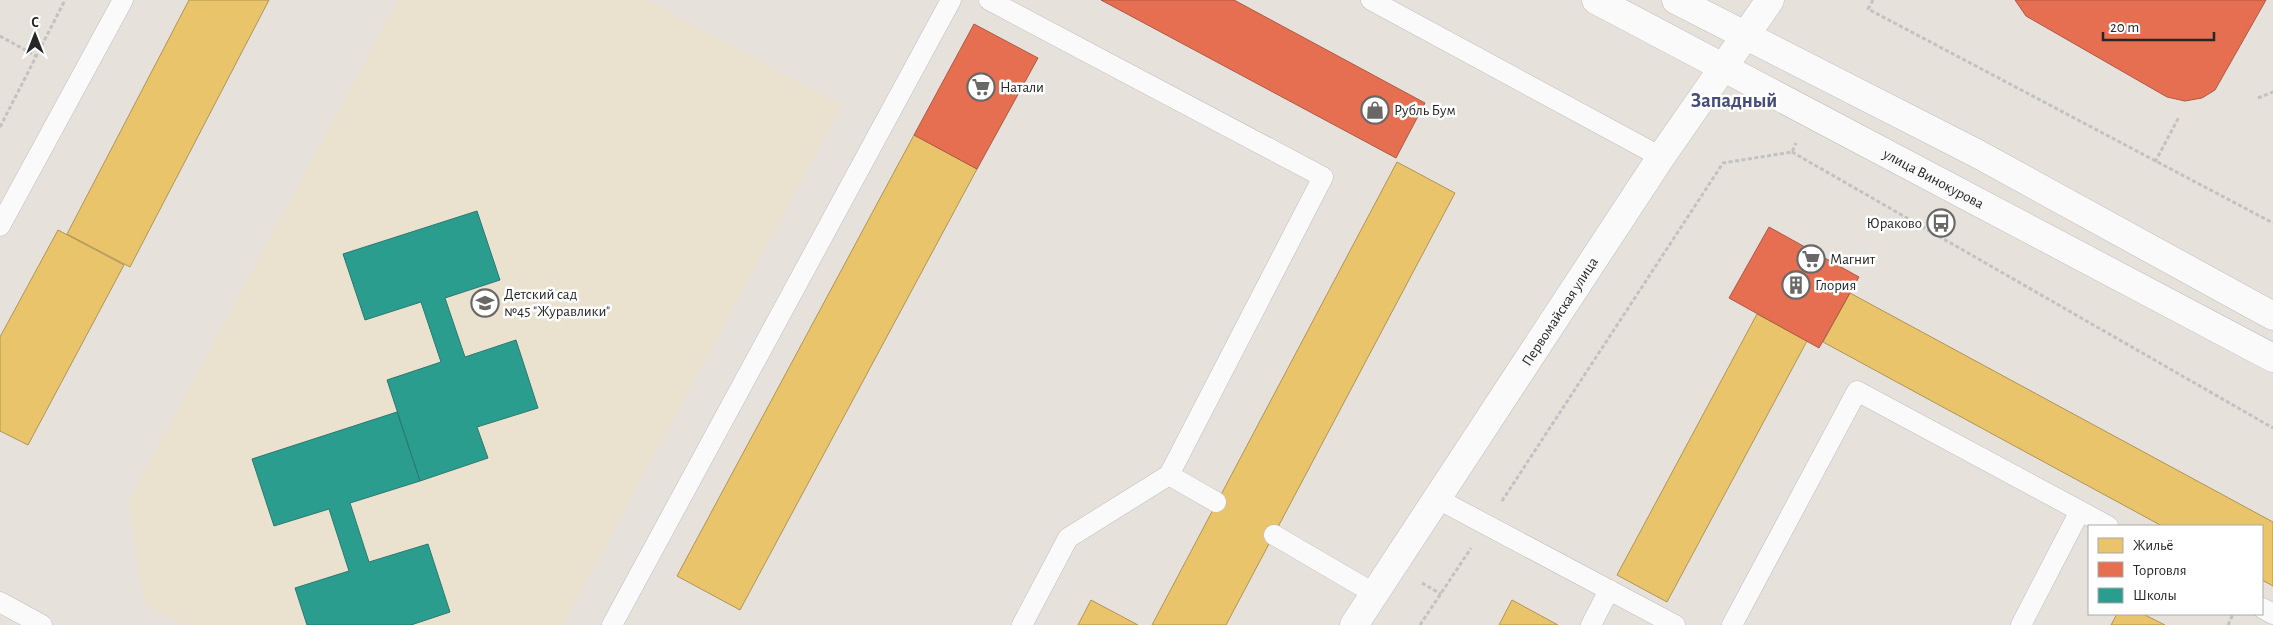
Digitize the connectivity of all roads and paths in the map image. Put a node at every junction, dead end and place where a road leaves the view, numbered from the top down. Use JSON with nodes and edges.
{"nodes":[{"id":1,"x":65,"y":0,"type":"edge"},
{"id":2,"x":123,"y":0,"type":"edge"},
{"id":3,"x":952,"y":0,"type":"edge"},
{"id":4,"x":989,"y":0,"type":"edge"},
{"id":5,"x":1371,"y":0,"type":"edge"},
{"id":6,"x":1596,"y":0,"type":"edge"},
{"id":7,"x":1676,"y":0,"type":"edge"},
{"id":8,"x":1770,"y":0,"type":"edge"},
{"id":9,"x":1873,"y":0,"type":"edge"},
{"id":10,"x":1744,"y":35,"type":"junction"},
{"id":11,"x":0,"y":36,"type":"edge"},
{"id":12,"x":36,"y":56,"type":"junction"},
{"id":13,"x":1722,"y":66,"type":"junction"},
{"id":14,"x":2273,"y":92,"type":"edge"},
{"id":15,"x":2258,"y":98,"type":"dead end"},
{"id":16,"x":2179,"y":117,"type":"dead end"},
{"id":17,"x":0,"y":127,"type":"edge"},
{"id":18,"x":1801,"y":134,"type":"dead end"},
{"id":19,"x":1792,"y":152,"type":"junction"},
{"id":20,"x":1661,"y":156,"type":"junction"},
{"id":21,"x":2155,"y":162,"type":"junction"},
{"id":22,"x":2273,"y":223,"type":"edge"},
{"id":23,"x":0,"y":226,"type":"edge"},
{"id":24,"x":2273,"y":316,"type":"edge"},
{"id":25,"x":2273,"y":358,"type":"edge"},
{"id":26,"x":2273,"y":428,"type":"edge"},
{"id":27,"x":1169,"y":475,"type":"junction"},
{"id":28,"x":1436,"y":498,"type":"junction"},
{"id":29,"x":1216,"y":502,"type":"dead end"},
{"id":30,"x":2080,"y":511,"type":"junction"},
{"id":31,"x":1487,"y":524,"type":"junction"},
{"id":32,"x":2106,"y":525,"type":"edge"},
{"id":33,"x":1274,"y":535,"type":"dead end"},
{"id":34,"x":1420,"y":582,"type":"dead end"},
{"id":35,"x":1609,"y":590,"type":"junction"},
{"id":36,"x":1375,"y":594,"type":"junction"},
{"id":37,"x":1441,"y":594,"type":"junction"},
{"id":38,"x":0,"y":602,"type":"edge"},
{"id":39,"x":42,"y":625,"type":"edge"},
{"id":40,"x":612,"y":625,"type":"edge"},
{"id":41,"x":1022,"y":625,"type":"edge"},
{"id":42,"x":1354,"y":625,"type":"edge"},
{"id":43,"x":1420,"y":625,"type":"edge"},
{"id":44,"x":1591,"y":625,"type":"edge"},
{"id":45,"x":1675,"y":625,"type":"edge"},
{"id":46,"x":1732,"y":625,"type":"edge"},
{"id":47,"x":2021,"y":625,"type":"edge"}],
"edges":[{"from":1,"to":12,"type":"path"},
{"from":2,"to":23,"type":"lane"},
{"from":3,"to":40,"type":"lane"},
{"from":4,"to":27,"type":"lane"},
{"from":5,"to":20,"type":"lane"},
{"from":6,"to":13,"type":"main road","name":"улица Винокурова"},
{"from":7,"to":10,"type":"main road"},
{"from":8,"to":10,"type":"main road","name":"Первомайская улица"},
{"from":9,"to":21,"type":"path"},
{"from":10,"to":13,"type":"main road","name":"Первомайская улица"},
{"from":10,"to":24,"type":"main road"},
{"from":11,"to":12,"type":"path"},
{"from":12,"to":17,"type":"path"},
{"from":13,"to":20,"type":"main road","name":"Первомайская улица"},
{"from":13,"to":25,"type":"main road","name":"улица Винокурова"},
{"from":14,"to":15,"type":"path"},
{"from":16,"to":21,"type":"path"},
{"from":18,"to":19,"type":"path"},
{"from":19,"to":26,"type":"path"},
{"from":19,"to":31,"type":"path"},
{"from":20,"to":28,"type":"main road","name":"Первомайская улица"},
{"from":21,"to":22,"type":"path"},
{"from":27,"to":29,"type":"lane"},
{"from":27,"to":41,"type":"lane"},
{"from":28,"to":31,"type":"lane"},
{"from":28,"to":36,"type":"main road","name":"Первомайская улица"},
{"from":30,"to":32,"type":"lane"},
{"from":30,"to":46,"type":"lane"},
{"from":30,"to":47,"type":"lane"},
{"from":31,"to":35,"type":"lane"},
{"from":31,"to":37,"type":"path"},
{"from":33,"to":36,"type":"lane"},
{"from":34,"to":37,"type":"path"},
{"from":35,"to":44,"type":"lane"},
{"from":35,"to":45,"type":"lane"},
{"from":36,"to":42,"type":"main road","name":"Первомайская улица"},
{"from":37,"to":43,"type":"path"},
{"from":38,"to":39,"type":"lane"}]}
